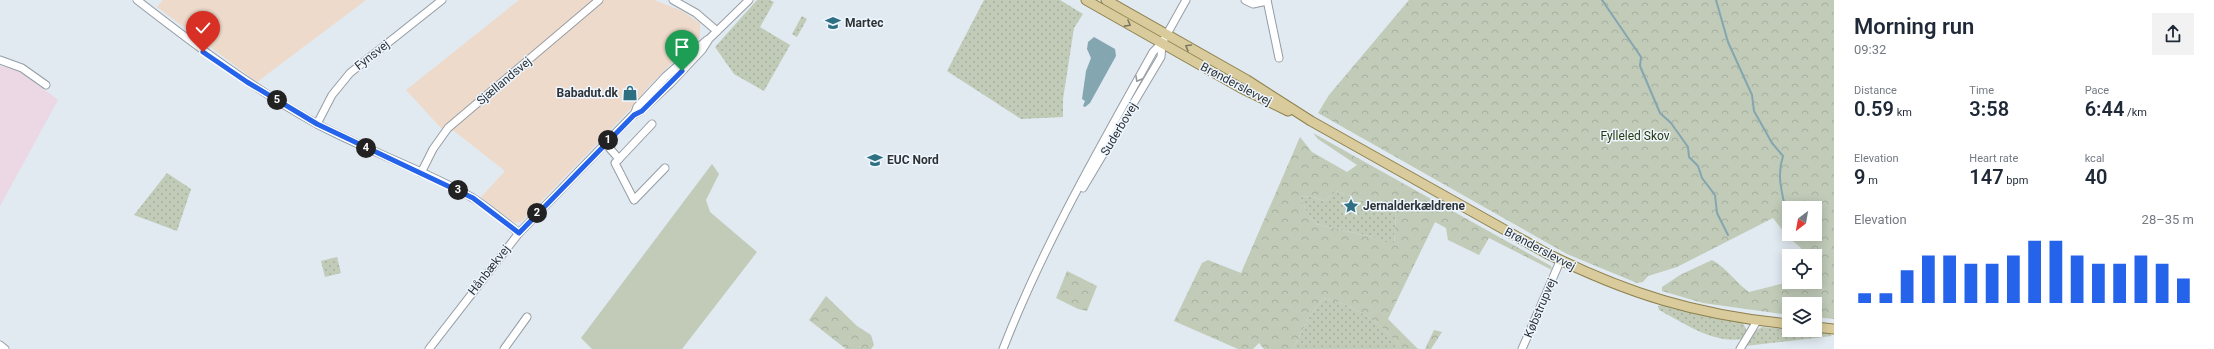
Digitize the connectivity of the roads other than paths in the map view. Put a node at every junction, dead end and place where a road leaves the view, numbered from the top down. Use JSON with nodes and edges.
{"nodes":[{"id":1,"x":137,"y":0,"type":"edge"},
{"id":2,"x":442,"y":0,"type":"edge"},
{"id":3,"x":599,"y":0,"type":"edge"},
{"id":4,"x":673,"y":0,"type":"edge"},
{"id":5,"x":749,"y":0,"type":"edge"},
{"id":6,"x":1086,"y":0,"type":"edge"},
{"id":7,"x":1106,"y":0,"type":"edge"},
{"id":8,"x":1186,"y":0,"type":"edge"},
{"id":9,"x":1245,"y":0,"type":"edge"},
{"id":10,"x":1267,"y":1,"type":"edge"},
{"id":11,"x":717,"y":31,"type":"junction"},
{"id":12,"x":1166,"y":34,"type":"junction"},
{"id":13,"x":1162,"y":43,"type":"junction"},
{"id":14,"x":1279,"y":58,"type":"dead end"},
{"id":15,"x":0,"y":60,"type":"edge"},
{"id":16,"x":46,"y":85,"type":"dead end"},
{"id":17,"x":1311,"y":121,"type":"junction"},
{"id":18,"x":317,"y":124,"type":"junction"},
{"id":19,"x":652,"y":124,"type":"dead end"},
{"id":20,"x":605,"y":143,"type":"junction"},
{"id":21,"x":619,"y":159,"type":"junction"},
{"id":22,"x":665,"y":168,"type":"dead end"},
{"id":23,"x":421,"y":173,"type":"junction"},
{"id":24,"x":519,"y":233,"type":"junction"},
{"id":25,"x":1558,"y":266,"type":"dead end"},
{"id":26,"x":527,"y":317,"type":"dead end"},
{"id":27,"x":1757,"y":321,"type":"junction"},
{"id":28,"x":1782,"y":323,"type":"edge"},
{"id":29,"x":1822,"y":328,"type":"edge"},
{"id":30,"x":1834,"y":329,"type":"edge"},
{"id":31,"x":0,"y":345,"type":"edge"},
{"id":32,"x":5,"y":349,"type":"edge"},
{"id":33,"x":429,"y":349,"type":"edge"},
{"id":34,"x":504,"y":349,"type":"edge"},
{"id":35,"x":1003,"y":349,"type":"edge"},
{"id":36,"x":1522,"y":349,"type":"edge"},
{"id":37,"x":1740,"y":349,"type":"edge"}],
"edges":[{"from":1,"to":18,"type":"street"},
{"from":2,"to":18,"type":"street","name":"Fynsvej"},
{"from":3,"to":23,"type":"street","name":"Sjællandsvej"},
{"from":4,"to":11,"type":"street"},
{"from":5,"to":11,"type":"street","name":"Hånbækvej"},
{"from":6,"to":13,"type":"main road","name":"Brønderslevvej","one_way":true},
{"from":7,"to":12,"type":"main road","name":"Brønderslevvej"},
{"from":8,"to":12,"type":"street","name":"Suderbovej"},
{"from":9,"to":10,"type":"street"},
{"from":10,"to":14,"type":"street"},
{"from":11,"to":20,"type":"street","name":"Hånbækvej"},
{"from":12,"to":13,"type":"street","name":"Suderbovej"},
{"from":17,"to":12,"type":"main road","name":"Brønderslevvej","one_way":true},
{"from":13,"to":17,"type":"main road","name":"Brønderslevvej"},
{"from":13,"to":35,"type":"street","name":"Suderbovej"},
{"from":15,"to":16,"type":"street"},
{"from":17,"to":27,"type":"main road","name":"Brønderslevvej"},
{"from":18,"to":23,"type":"street"},
{"from":19,"to":21,"type":"street"},
{"from":20,"to":21,"type":"street"},
{"from":20,"to":24,"type":"street","name":"Hånbækvej"},
{"from":21,"to":22,"type":"street"},
{"from":23,"to":24,"type":"street"},
{"from":24,"to":33,"type":"street","name":"Hånbækvej"},
{"from":25,"to":36,"type":"street","name":"Købstrupvej"},
{"from":26,"to":34,"type":"street"},
{"from":27,"to":28,"type":"main road","name":"Brønderslevvej"},
{"from":27,"to":37,"type":"street"},
{"from":29,"to":30,"type":"main road"},
{"from":31,"to":32,"type":"street"}]}
